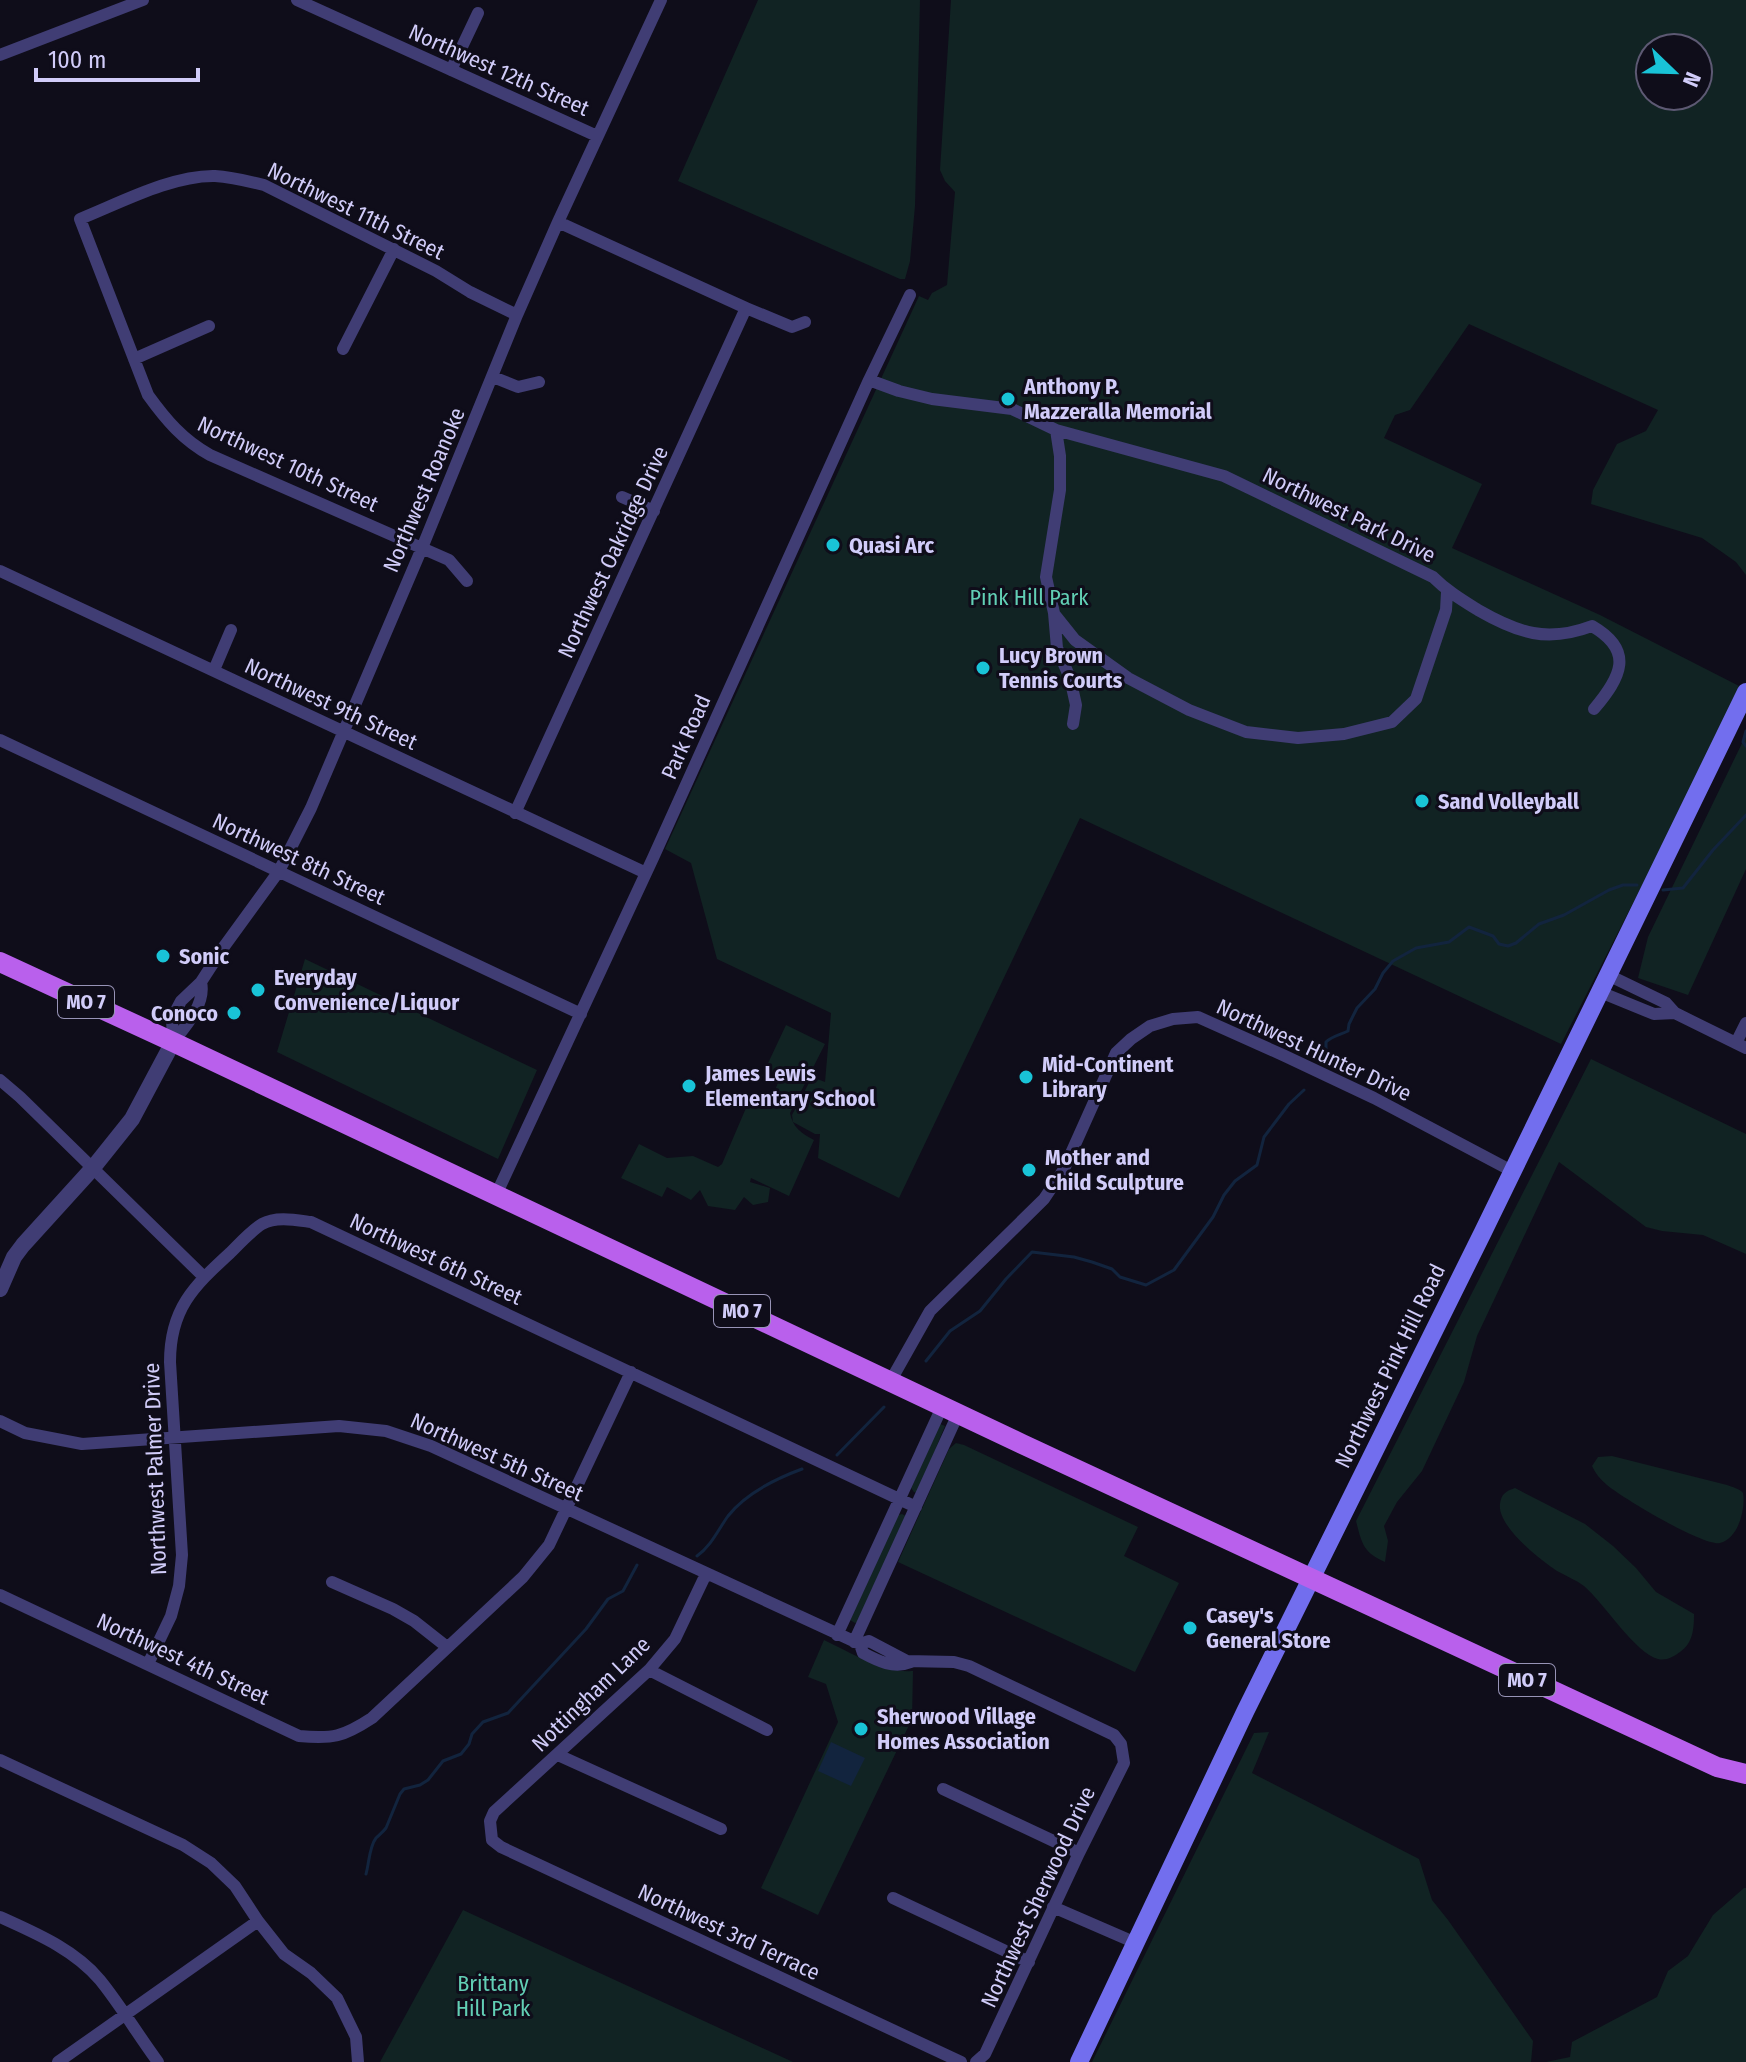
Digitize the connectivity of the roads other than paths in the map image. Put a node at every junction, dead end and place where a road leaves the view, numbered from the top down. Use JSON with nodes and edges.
{"nodes":[{"id":1,"x":143,"y":0,"type":"edge"},
{"id":2,"x":297,"y":0,"type":"edge"},
{"id":3,"x":661,"y":0,"type":"edge"},
{"id":4,"x":478,"y":13,"type":"dead end"},
{"id":5,"x":0,"y":55,"type":"edge"},
{"id":6,"x":451,"y":70,"type":"junction"},
{"id":7,"x":597,"y":136,"type":"junction"},
{"id":8,"x":80,"y":219,"type":"joint"},
{"id":9,"x":558,"y":222,"type":"junction"},
{"id":10,"x":394,"y":249,"type":"junction"},
{"id":11,"x":910,"y":295,"type":"dead end"},
{"id":12,"x":746,"y":308,"type":"junction"},
{"id":13,"x":517,"y":315,"type":"junction"},
{"id":14,"x":805,"y":322,"type":"dead end"},
{"id":15,"x":209,"y":326,"type":"dead end"},
{"id":16,"x":343,"y":349,"type":"dead end"},
{"id":17,"x":134,"y":359,"type":"junction"},
{"id":18,"x":493,"y":377,"type":"junction"},
{"id":19,"x":869,"y":380,"type":"junction"},
{"id":20,"x":539,"y":382,"type":"dead end"},
{"id":21,"x":1056,"y":430,"type":"junction"},
{"id":22,"x":622,"y":497,"type":"dead end"},
{"id":23,"x":654,"y":511,"type":"junction"},
{"id":24,"x":422,"y":548,"type":"junction"},
{"id":25,"x":0,"y":571,"type":"edge"},
{"id":26,"x":467,"y":581,"type":"dead end"},
{"id":27,"x":1447,"y":592,"type":"junction"},
{"id":28,"x":1054,"y":613,"type":"junction"},
{"id":29,"x":231,"y":630,"type":"dead end"},
{"id":30,"x":214,"y":670,"type":"junction"},
{"id":31,"x":1746,"y":692,"type":"edge"},
{"id":32,"x":1594,"y":709,"type":"dead end"},
{"id":33,"x":1073,"y":724,"type":"dead end"},
{"id":34,"x":343,"y":733,"type":"junction"},
{"id":35,"x":0,"y":740,"type":"edge"},
{"id":36,"x":515,"y":813,"type":"junction"},
{"id":37,"x":279,"y":871,"type":"junction"},
{"id":38,"x":646,"y":873,"type":"junction"},
{"id":39,"x":0,"y":962,"type":"edge"},
{"id":40,"x":1604,"y":983,"type":"junction"},
{"id":41,"x":1675,"y":1013,"type":"junction"},
{"id":42,"x":581,"y":1014,"type":"junction"},
{"id":43,"x":1746,"y":1023,"type":"edge"},
{"id":44,"x":173,"y":1042,"type":"junction"},
{"id":45,"x":1741,"y":1045,"type":"edge"},
{"id":46,"x":0,"y":1080,"type":"edge"},
{"id":47,"x":92,"y":1169,"type":"junction"},
{"id":48,"x":1512,"y":1171,"type":"junction"},
{"id":49,"x":496,"y":1195,"type":"junction"},
{"id":50,"x":204,"y":1277,"type":"junction"},
{"id":51,"x":0,"y":1289,"type":"edge"},
{"id":52,"x":631,"y":1372,"type":"junction"},
{"id":53,"x":890,"y":1382,"type":"junction"},
{"id":54,"x":950,"y":1410,"type":"junction"},
{"id":55,"x":0,"y":1421,"type":"edge"},
{"id":56,"x":175,"y":1438,"type":"junction"},
{"id":57,"x":900,"y":1500,"type":"junction"},
{"id":58,"x":916,"y":1507,"type":"junction"},
{"id":59,"x":567,"y":1509,"type":"junction"},
{"id":60,"x":706,"y":1574,"type":"junction"},
{"id":61,"x":1311,"y":1580,"type":"junction"},
{"id":62,"x":332,"y":1582,"type":"dead end"},
{"id":63,"x":0,"y":1595,"type":"edge"},
{"id":64,"x":837,"y":1635,"type":"junction"},
{"id":65,"x":857,"y":1643,"type":"junction"},
{"id":66,"x":447,"y":1647,"type":"junction"},
{"id":67,"x":148,"y":1664,"type":"junction"},
{"id":68,"x":649,"y":1670,"type":"junction"},
{"id":69,"x":767,"y":1730,"type":"dead end"},
{"id":70,"x":1121,"y":1744,"type":"joint"},
{"id":71,"x":558,"y":1755,"type":"junction"},
{"id":72,"x":0,"y":1760,"type":"edge"},
{"id":73,"x":1746,"y":1774,"type":"edge"},
{"id":74,"x":943,"y":1789,"type":"dead end"},
{"id":75,"x":721,"y":1829,"type":"dead end"},
{"id":76,"x":490,"y":1830,"type":"joint"},
{"id":77,"x":1079,"y":1853,"type":"junction"},
{"id":78,"x":893,"y":1898,"type":"dead end"},
{"id":79,"x":1053,"y":1907,"type":"junction"},
{"id":80,"x":0,"y":1917,"type":"edge"},
{"id":81,"x":258,"y":1921,"type":"junction"},
{"id":82,"x":1136,"y":1943,"type":"junction"},
{"id":83,"x":1029,"y":1962,"type":"junction"},
{"id":84,"x":125,"y":2016,"type":"junction"},
{"id":85,"x":58,"y":2062,"type":"edge"},
{"id":86,"x":158,"y":2062,"type":"edge"},
{"id":87,"x":358,"y":2062,"type":"edge"},
{"id":88,"x":961,"y":2062,"type":"edge"},
{"id":89,"x":976,"y":2062,"type":"edge"},
{"id":90,"x":1079,"y":2062,"type":"edge"}],
"edges":[{"from":1,"to":5,"type":"street"},
{"from":2,"to":6,"type":"street","name":"Northwest 12th Street"},
{"from":3,"to":7,"type":"street","name":"Northwest Roanoke"},
{"from":4,"to":6,"type":"street"},
{"from":6,"to":7,"type":"street","name":"Northwest 12th Street"},
{"from":7,"to":9,"type":"street","name":"Northwest Roanoke"},
{"from":8,"to":10,"type":"street","name":"Northwest 11th Street"},
{"from":8,"to":17,"type":"street","name":"Northwest 10th Street"},
{"from":9,"to":12,"type":"street"},
{"from":9,"to":13,"type":"street","name":"Northwest Roanoke"},
{"from":10,"to":13,"type":"street","name":"Northwest 11th Street"},
{"from":10,"to":16,"type":"street"},
{"from":11,"to":19,"type":"street","name":"Park Road"},
{"from":12,"to":14,"type":"street"},
{"from":12,"to":23,"type":"street","name":"Northwest Oakridge Drive"},
{"from":13,"to":18,"type":"street","name":"Northwest Roanoke"},
{"from":15,"to":17,"type":"street"},
{"from":17,"to":24,"type":"street","name":"Northwest 10th Street"},
{"from":18,"to":20,"type":"street"},
{"from":18,"to":24,"type":"street","name":"Northwest Roanoke"},
{"from":19,"to":21,"type":"street","name":"Northwest Park Drive"},
{"from":19,"to":38,"type":"street","name":"Park Road"},
{"from":21,"to":27,"type":"street","name":"Northwest Park Drive"},
{"from":21,"to":28,"type":"street","name":"Northwest Park Drive"},
{"from":22,"to":23,"type":"street"},
{"from":23,"to":36,"type":"street","name":"Northwest Oakridge Drive"},
{"from":24,"to":26,"type":"street","name":"Northwest 10th Street"},
{"from":24,"to":34,"type":"street","name":"Northwest Roanoke"},
{"from":25,"to":30,"type":"street","name":"Northwest 9th Street"},
{"from":27,"to":28,"type":"street","name":"Northwest Park Drive"},
{"from":27,"to":32,"type":"street"},
{"from":28,"to":33,"type":"street"},
{"from":29,"to":30,"type":"street"},
{"from":30,"to":34,"type":"street","name":"Northwest 9th Street"},
{"from":31,"to":40,"type":"main road","name":"Northwest Pink Hill Road"},
{"from":34,"to":36,"type":"street","name":"Northwest 9th Street"},
{"from":34,"to":37,"type":"street","name":"Northwest Roanoke"},
{"from":35,"to":37,"type":"street","name":"Northwest 8th Street"},
{"from":36,"to":38,"type":"street","name":"Northwest 9th Street"},
{"from":37,"to":42,"type":"street","name":"Northwest 8th Street"},
{"from":37,"to":44,"type":"street","name":"Northwest Roanoke"},
{"from":38,"to":42,"type":"street","name":"Park Road"},
{"from":39,"to":44,"type":"main road","number":"MO 7"},
{"from":40,"to":41,"type":"street"},
{"from":40,"to":41,"type":"street"},
{"from":40,"to":48,"type":"main road","name":"Northwest Pink Hill Road"},
{"from":41,"to":45,"type":"street"},
{"from":42,"to":49,"type":"street","name":"Park Road"},
{"from":43,"to":45,"type":"street"},
{"from":44,"to":47,"type":"street"},
{"from":44,"to":49,"type":"main road","number":"MO 7"},
{"from":46,"to":47,"type":"street"},
{"from":47,"to":50,"type":"street"},
{"from":47,"to":51,"type":"street"},
{"from":48,"to":53,"type":"street","name":"Northwest Hunter Drive"},
{"from":48,"to":61,"type":"main road","name":"Northwest Pink Hill Road"},
{"from":49,"to":53,"type":"main road","number":"MO 7"},
{"from":50,"to":52,"type":"street","name":"Northwest 6th Street"},
{"from":50,"to":56,"type":"street","name":"Northwest Palmer Drive"},
{"from":52,"to":57,"type":"street","name":"Northwest 6th Street"},
{"from":52,"to":59,"type":"street"},
{"from":53,"to":54,"type":"main road","number":"MO 7"},
{"from":54,"to":57,"type":"street"},
{"from":54,"to":58,"type":"street"},
{"from":54,"to":61,"type":"main road","number":"MO 7"},
{"from":55,"to":56,"type":"street","name":"Northwest 5th Street"},
{"from":56,"to":59,"type":"street","name":"Northwest 5th Street"},
{"from":56,"to":67,"type":"street","name":"Northwest Palmer Drive"},
{"from":57,"to":58,"type":"street","name":"Northwest 6th Street"},
{"from":57,"to":64,"type":"street"},
{"from":58,"to":65,"type":"street"},
{"from":59,"to":60,"type":"street","name":"Northwest 5th Street"},
{"from":59,"to":66,"type":"street"},
{"from":60,"to":64,"type":"street","name":"Northwest 5th Street"},
{"from":60,"to":68,"type":"street","name":"Nottingham Lane"},
{"from":61,"to":73,"type":"main road","number":"MO 7"},
{"from":61,"to":82,"type":"main road","name":"Northwest Pink Hill Road"},
{"from":62,"to":66,"type":"street"},
{"from":63,"to":67,"type":"street","name":"Northwest 4th Street"},
{"from":64,"to":65,"type":"street","name":"Northwest 5th Street"},
{"from":65,"to":70,"type":"street","name":"Northwest 5th Street"},
{"from":66,"to":67,"type":"street","name":"Northwest 4th Street"},
{"from":68,"to":69,"type":"street"},
{"from":68,"to":71,"type":"street","name":"Nottingham Lane"},
{"from":70,"to":77,"type":"street","name":"Northwest Sherwood Drive"},
{"from":71,"to":75,"type":"street"},
{"from":71,"to":76,"type":"street","name":"Nottingham Lane"},
{"from":72,"to":81,"type":"street"},
{"from":74,"to":77,"type":"street"},
{"from":76,"to":88,"type":"street","name":"Northwest 3rd Terrace"},
{"from":77,"to":79,"type":"street","name":"Northwest Sherwood Drive"},
{"from":78,"to":83,"type":"street"},
{"from":79,"to":82,"type":"street"},
{"from":79,"to":83,"type":"street","name":"Northwest Sherwood Drive"},
{"from":80,"to":84,"type":"street"},
{"from":81,"to":84,"type":"street"},
{"from":81,"to":87,"type":"street"},
{"from":82,"to":90,"type":"main road","name":"Northwest Pink Hill Road"},
{"from":83,"to":89,"type":"street","name":"Northwest Sherwood Drive"},
{"from":84,"to":85,"type":"street"},
{"from":84,"to":86,"type":"street"}]}
